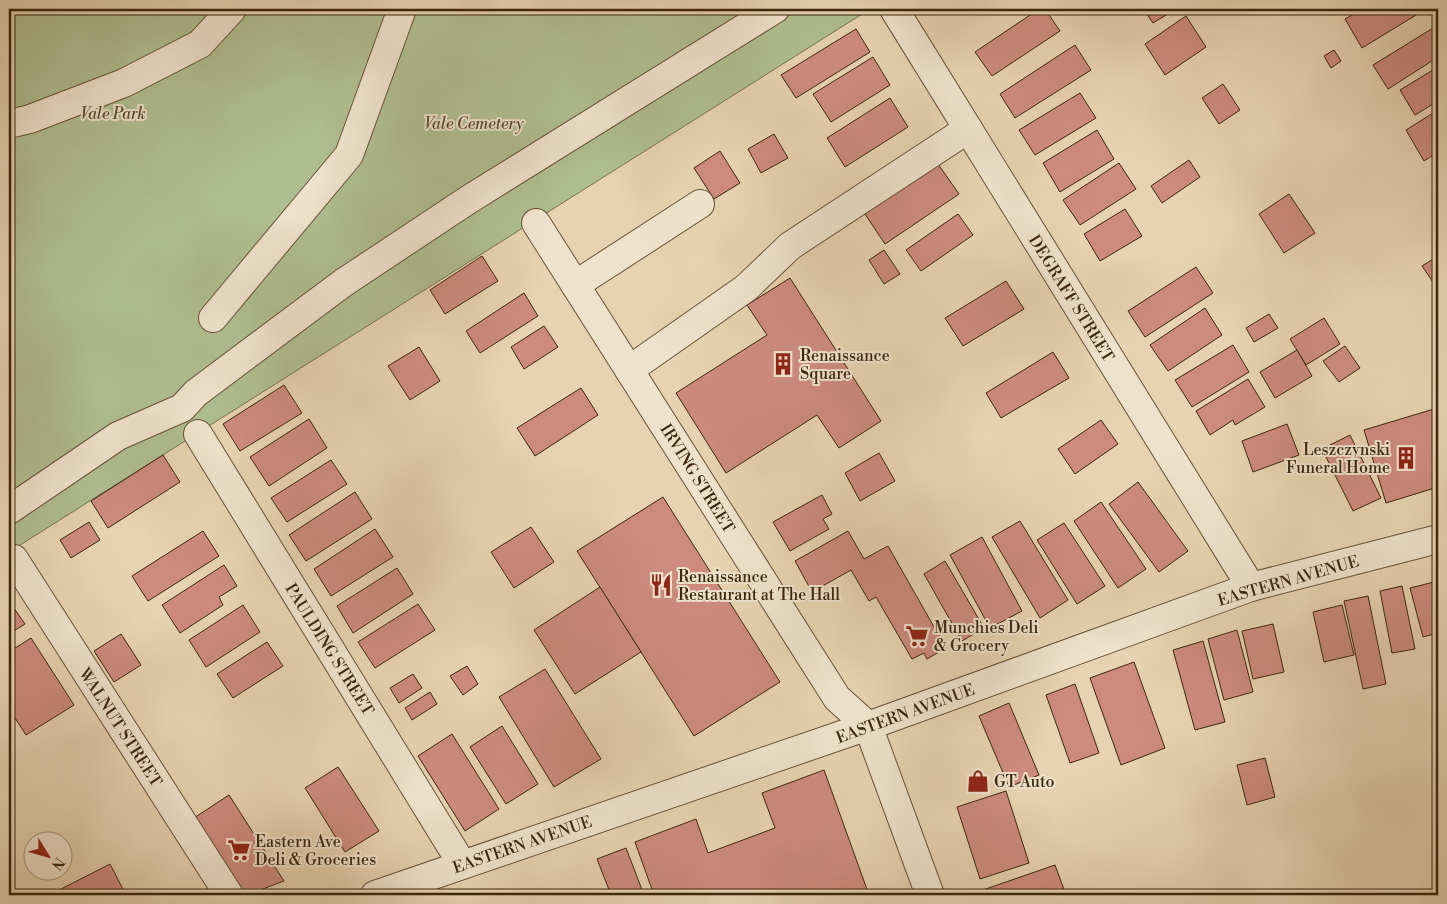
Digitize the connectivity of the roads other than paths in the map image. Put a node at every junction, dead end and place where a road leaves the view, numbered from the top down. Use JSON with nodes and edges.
{"nodes":[{"id":1,"x":232,"y":9,"type":"edge"},
{"id":2,"x":402,"y":9,"type":"edge"},
{"id":3,"x":775,"y":9,"type":"edge"},
{"id":4,"x":894,"y":9,"type":"edge"},
{"id":5,"x":9,"y":124,"type":"edge"},
{"id":6,"x":968,"y":129,"type":"junction"},
{"id":7,"x":700,"y":204,"type":"dead end"},
{"id":8,"x":536,"y":223,"type":"dead end"},
{"id":9,"x":575,"y":285,"type":"junction"},
{"id":10,"x":213,"y":318,"type":"dead end"},
{"id":11,"x":629,"y":370,"type":"junction"},
{"id":12,"x":198,"y":434,"type":"dead end"},
{"id":13,"x":9,"y":510,"type":"edge"},
{"id":14,"x":1438,"y":539,"type":"edge"},
{"id":15,"x":14,"y":559,"type":"dead end"},
{"id":16,"x":1251,"y":587,"type":"junction"},
{"id":17,"x":868,"y":726,"type":"junction"},
{"id":18,"x":462,"y":864,"type":"junction"},
{"id":19,"x":229,"y":895,"type":"edge"},
{"id":20,"x":375,"y":895,"type":"edge"},
{"id":21,"x":930,"y":895,"type":"edge"}],
"edges":[{"from":1,"to":5,"type":"street"},
{"from":2,"to":10,"type":"street"},
{"from":3,"to":13,"type":"street"},
{"from":4,"to":6,"type":"street","name":"DEGRAFF STREET"},
{"from":6,"to":11,"type":"street"},
{"from":6,"to":16,"type":"street","name":"DEGRAFF STREET"},
{"from":7,"to":9,"type":"street"},
{"from":8,"to":9,"type":"street","name":"IRVING STREET"},
{"from":9,"to":11,"type":"street","name":"IRVING STREET"},
{"from":11,"to":17,"type":"street","name":"IRVING STREET"},
{"from":12,"to":18,"type":"street","name":"PAULDING STREET"},
{"from":14,"to":16,"type":"street","name":"EASTERN AVENUE"},
{"from":15,"to":19,"type":"street","name":"WALNUT STREET"},
{"from":16,"to":17,"type":"street","name":"EASTERN AVENUE"},
{"from":17,"to":18,"type":"street","name":"EASTERN AVENUE"},
{"from":17,"to":21,"type":"street"},
{"from":18,"to":20,"type":"street","name":"EASTERN AVENUE"}]}
